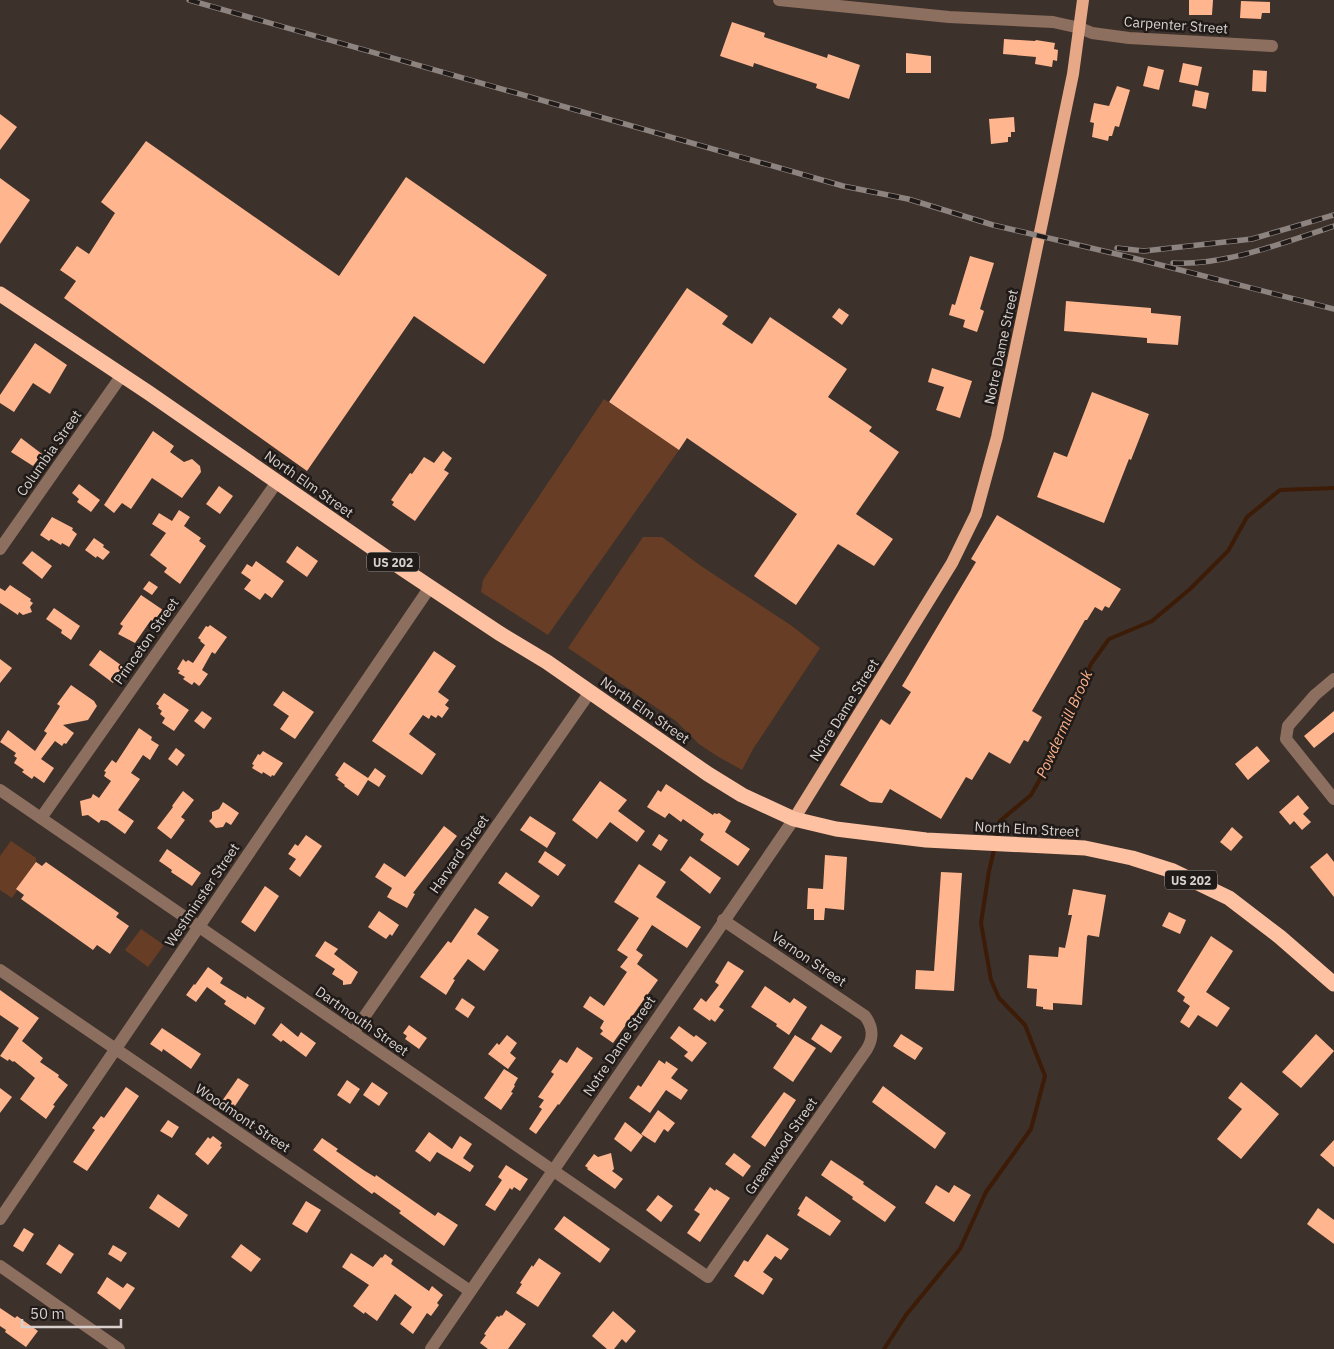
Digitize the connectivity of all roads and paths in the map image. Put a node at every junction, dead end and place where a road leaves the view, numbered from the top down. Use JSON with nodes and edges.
{"nodes":[{"id":1,"x":779,"y":0,"type":"edge"},
{"id":2,"x":1083,"y":0,"type":"edge"},
{"id":3,"x":1080,"y":28,"type":"junction"},
{"id":4,"x":1272,"y":46,"type":"dead end"},
{"id":5,"x":0,"y":294,"type":"edge"},
{"id":6,"x":122,"y":375,"type":"junction"},
{"id":7,"x":277,"y":482,"type":"junction"},
{"id":8,"x":0,"y":549,"type":"edge"},
{"id":9,"x":430,"y":588,"type":"junction"},
{"id":10,"x":1334,"y":678,"type":"edge"},
{"id":11,"x":590,"y":692,"type":"junction"},
{"id":12,"x":0,"y":790,"type":"edge"},
{"id":13,"x":1334,"y":799,"type":"edge"},
{"id":14,"x":40,"y":818,"type":"junction"},
{"id":15,"x":794,"y":819,"type":"junction"},
{"id":16,"x":723,"y":920,"type":"junction"},
{"id":17,"x":198,"y":927,"type":"junction"},
{"id":18,"x":0,"y":970,"type":"edge"},
{"id":19,"x":1334,"y":984,"type":"edge"},
{"id":20,"x":872,"y":1029,"type":"joint"},
{"id":21,"x":353,"y":1033,"type":"junction"},
{"id":22,"x":115,"y":1050,"type":"junction"},
{"id":23,"x":552,"y":1171,"type":"junction"},
{"id":24,"x":0,"y":1219,"type":"edge"},
{"id":25,"x":0,"y":1266,"type":"edge"},
{"id":26,"x":708,"y":1277,"type":"joint"},
{"id":27,"x":470,"y":1291,"type":"junction"},
{"id":28,"x":119,"y":1349,"type":"edge"},
{"id":29,"x":431,"y":1349,"type":"edge"}],
"edges":[{"from":1,"to":3,"type":"street","name":"Carpenter Street"},
{"from":2,"to":3,"type":"main road","name":"Notre Dame Street"},
{"from":3,"to":4,"type":"street","name":"Carpenter Street"},
{"from":3,"to":15,"type":"main road","name":"Notre Dame Street"},
{"from":5,"to":6,"type":"highway","name":"North Elm Street","number":"US 202"},
{"from":6,"to":7,"type":"highway","name":"North Elm Street","number":"US 202"},
{"from":6,"to":8,"type":"street","name":"Columbia Street"},
{"from":7,"to":9,"type":"highway","name":"North Elm Street","number":"US 202"},
{"from":7,"to":14,"type":"street","name":"Princeton Street"},
{"from":9,"to":11,"type":"highway","name":"North Elm Street","number":"US 202"},
{"from":9,"to":17,"type":"street","name":"Westminster Street"},
{"from":10,"to":13,"type":"street"},
{"from":11,"to":15,"type":"highway","name":"North Elm Street","number":"US 202"},
{"from":11,"to":21,"type":"street","name":"Harvard Street"},
{"from":12,"to":14,"type":"street","name":"Dartmouth Street"},
{"from":14,"to":17,"type":"street","name":"Dartmouth Street"},
{"from":15,"to":16,"type":"street","name":"Notre Dame Street"},
{"from":15,"to":19,"type":"highway","name":"North Elm Street","number":"US 202"},
{"from":16,"to":20,"type":"street","name":"Vernon Street"},
{"from":16,"to":23,"type":"street","name":"Notre Dame Street"},
{"from":17,"to":21,"type":"street","name":"Dartmouth Street"},
{"from":17,"to":22,"type":"street","name":"Westminster Street"},
{"from":18,"to":22,"type":"street","name":"Woodmont Street"},
{"from":20,"to":26,"type":"street","name":"Greenwood Street"},
{"from":21,"to":23,"type":"street","name":"Dartmouth Street"},
{"from":22,"to":24,"type":"street","name":"Westminster Street"},
{"from":22,"to":27,"type":"street","name":"Woodmont Street"},
{"from":23,"to":26,"type":"street","name":"Dartmouth Street"},
{"from":23,"to":27,"type":"street","name":"Notre Dame Street"},
{"from":25,"to":28,"type":"street"},
{"from":27,"to":29,"type":"street","name":"Notre Dame Street"}]}
